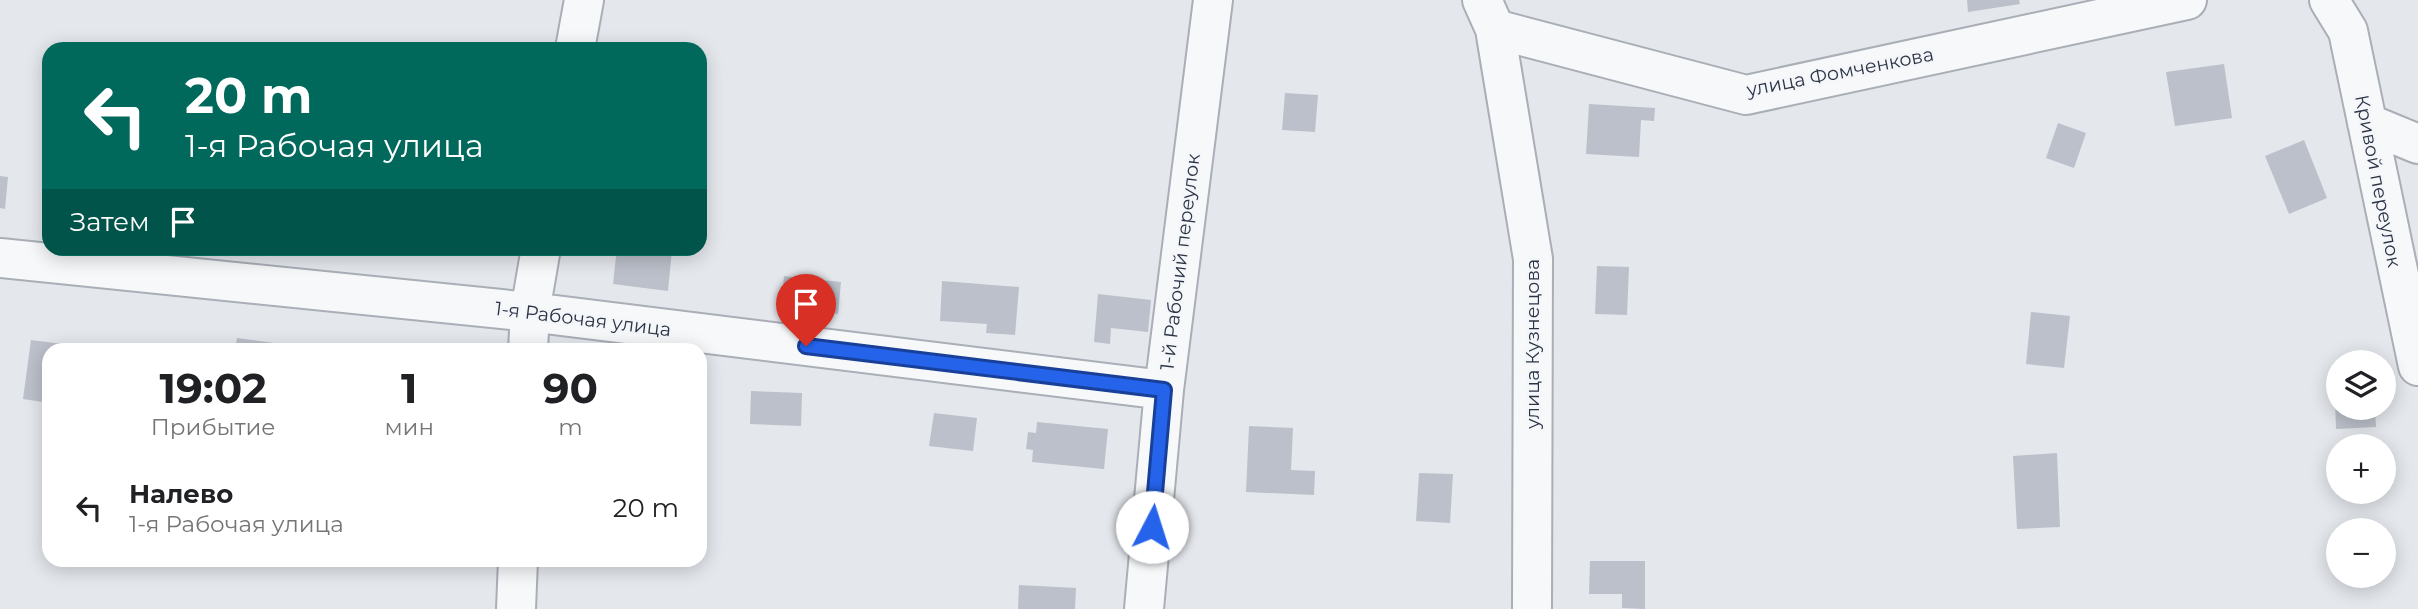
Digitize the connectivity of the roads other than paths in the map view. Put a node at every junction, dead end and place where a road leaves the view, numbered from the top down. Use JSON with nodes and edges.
{"nodes":[{"id":1,"x":584,"y":0,"type":"edge"},
{"id":2,"x":1213,"y":0,"type":"edge"},
{"id":3,"x":2187,"y":0,"type":"edge"},
{"id":4,"x":2329,"y":0,"type":"edge"},
{"id":5,"x":1488,"y":15,"type":"edge"},
{"id":6,"x":576,"y":42,"type":"edge"},
{"id":7,"x":2367,"y":123,"type":"junction"},
{"id":8,"x":2418,"y":144,"type":"edge"},
{"id":9,"x":540,"y":256,"type":"edge"},
{"id":10,"x":0,"y":258,"type":"edge"},
{"id":11,"x":530,"y":312,"type":"junction"},
{"id":12,"x":528,"y":343,"type":"edge"},
{"id":13,"x":2418,"y":366,"type":"edge"},
{"id":14,"x":1164,"y":390,"type":"junction"},
{"id":15,"x":518,"y":567,"type":"edge"},
{"id":16,"x":516,"y":609,"type":"edge"},
{"id":17,"x":1144,"y":609,"type":"edge"},
{"id":18,"x":1532,"y":609,"type":"edge"}],
"edges":[{"from":1,"to":6,"type":"street"},
{"from":2,"to":14,"type":"street","name":"1-й Рабочий переулок"},
{"from":3,"to":5,"type":"street","name":"улица Фомченкова"},
{"from":4,"to":7,"type":"street","name":"Кривой переулок"},
{"from":5,"to":18,"type":"street","name":"улица Кузнецова"},
{"from":7,"to":8,"type":"street"},
{"from":7,"to":13,"type":"street","name":"Кривой переулок"},
{"from":9,"to":11,"type":"street"},
{"from":10,"to":11,"type":"street","name":"1-я Рабочая улица"},
{"from":11,"to":12,"type":"street"},
{"from":11,"to":14,"type":"street","name":"1-я Рабочая улица"},
{"from":14,"to":17,"type":"street","name":"1-й Рабочий переулок"},
{"from":15,"to":16,"type":"street"}]}
